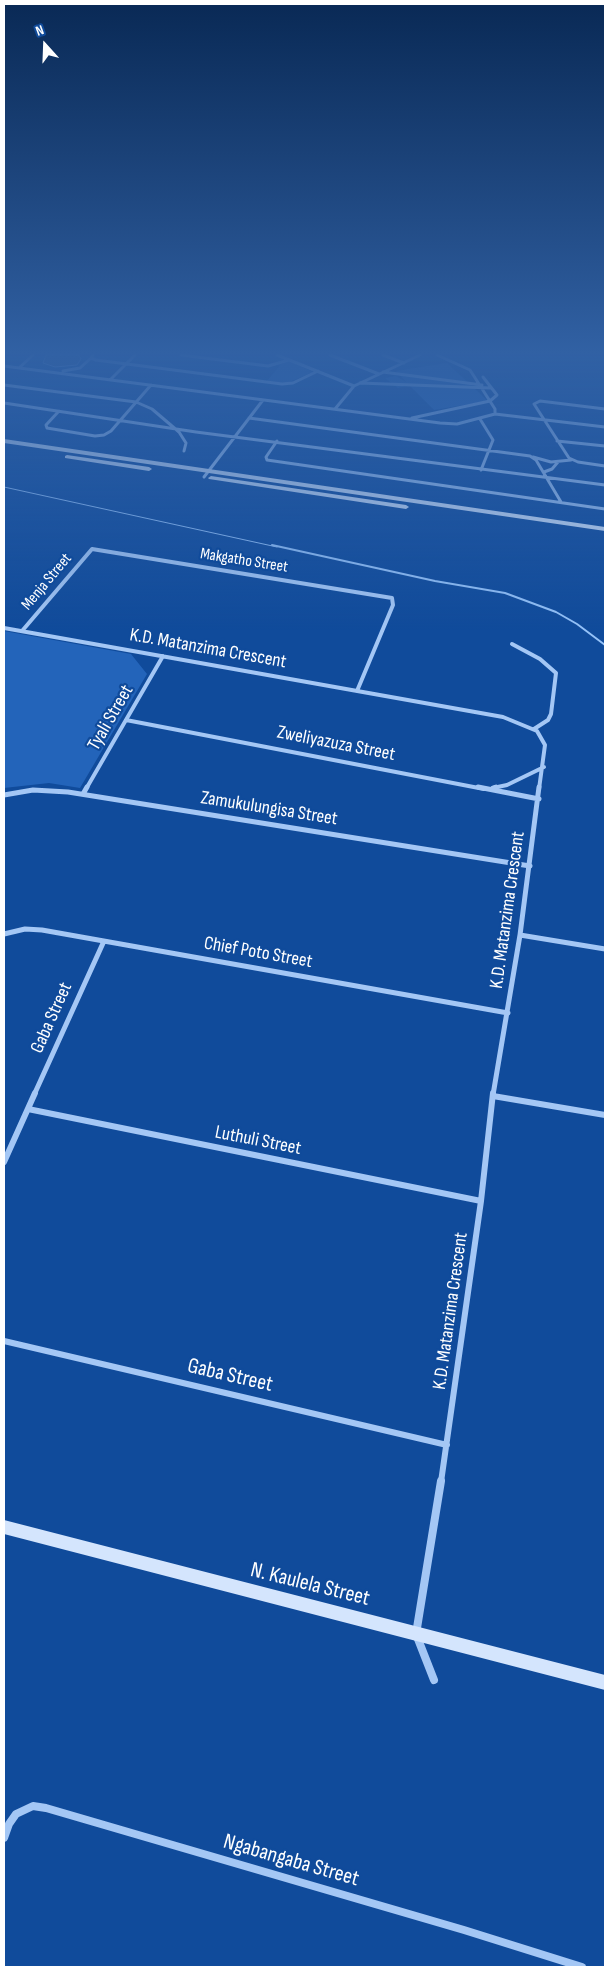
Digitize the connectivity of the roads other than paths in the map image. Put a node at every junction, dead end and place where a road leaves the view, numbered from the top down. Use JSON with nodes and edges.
{"nodes":[{"id":1,"x":45,"y":447,"type":"edge"},
{"id":2,"x":185,"y":447,"type":"edge"},
{"id":3,"x":228,"y":447,"type":"edge"},
{"id":4,"x":273,"y":447,"type":"edge"},
{"id":5,"x":319,"y":447,"type":"edge"},
{"id":6,"x":466,"y":447,"type":"edge"},
{"id":7,"x":490,"y":447,"type":"edge"},
{"id":8,"x":562,"y":447,"type":"edge"},
{"id":9,"x":4,"y":448,"type":"edge"},
{"id":10,"x":489,"y":450,"type":"junction"},
{"id":11,"x":184,"y":451,"type":"dead end"},
{"id":12,"x":533,"y":457,"type":"junction"},
{"id":13,"x":572,"y":460,"type":"junction"},
{"id":14,"x":558,"y":462,"type":"junction"},
{"id":15,"x":605,"y":466,"type":"edge"},
{"id":16,"x":481,"y":470,"type":"junction"},
{"id":17,"x":209,"y":471,"type":"junction"},
{"id":18,"x":544,"y":472,"type":"junction"},
{"id":19,"x":204,"y":477,"type":"junction"},
{"id":20,"x":548,"y":478,"type":"junction"},
{"id":21,"x":605,"y":485,"type":"edge"},
{"id":22,"x":561,"y":502,"type":"junction"},
{"id":23,"x":605,"y":509,"type":"edge"},
{"id":24,"x":605,"y":530,"type":"edge"},
{"id":25,"x":605,"y":536,"type":"edge"},
{"id":26,"x":92,"y":549,"type":"joint"},
{"id":27,"x":4,"y":628,"type":"edge"},
{"id":28,"x":22,"y":631,"type":"junction"},
{"id":29,"x":512,"y":644,"type":"dead end"},
{"id":30,"x":163,"y":656,"type":"junction"},
{"id":31,"x":357,"y":691,"type":"junction"},
{"id":32,"x":126,"y":720,"type":"junction"},
{"id":33,"x":534,"y":729,"type":"junction"},
{"id":34,"x":544,"y":767,"type":"junction"},
{"id":35,"x":488,"y":789,"type":"junction"},
{"id":36,"x":83,"y":794,"type":"junction"},
{"id":37,"x":4,"y":795,"type":"edge"},
{"id":38,"x":540,"y":799,"type":"junction"},
{"id":39,"x":530,"y":866,"type":"junction"},
{"id":40,"x":4,"y":934,"type":"edge"},
{"id":41,"x":520,"y":935,"type":"junction"},
{"id":42,"x":104,"y":941,"type":"junction"},
{"id":43,"x":605,"y":949,"type":"edge"},
{"id":44,"x":508,"y":1013,"type":"junction"},
{"id":45,"x":494,"y":1096,"type":"junction"},
{"id":46,"x":28,"y":1109,"type":"junction"},
{"id":47,"x":605,"y":1115,"type":"edge"},
{"id":48,"x":4,"y":1162,"type":"edge"},
{"id":49,"x":481,"y":1201,"type":"junction"},
{"id":50,"x":4,"y":1341,"type":"edge"},
{"id":51,"x":447,"y":1445,"type":"junction"},
{"id":52,"x":4,"y":1527,"type":"edge"},
{"id":53,"x":416,"y":1634,"type":"junction"},
{"id":54,"x":434,"y":1680,"type":"dead end"},
{"id":55,"x":605,"y":1683,"type":"edge"},
{"id":56,"x":4,"y":1838,"type":"edge"},
{"id":57,"x":582,"y":1967,"type":"edge"}],
"edges":[{"from":1,"to":17,"type":"main road"},
{"from":2,"to":11,"type":"street"},
{"from":3,"to":17,"type":"street"},
{"from":4,"to":22,"type":"street"},
{"from":5,"to":16,"type":"street"},
{"from":6,"to":10,"type":"street"},
{"from":7,"to":10,"type":"street"},
{"from":8,"to":13,"type":"street"},
{"from":9,"to":19,"type":"main road"},
{"from":10,"to":12,"type":"street"},
{"from":10,"to":16,"type":"street"},
{"from":12,"to":14,"type":"street"},
{"from":12,"to":18,"type":"street"},
{"from":13,"to":14,"type":"street"},
{"from":13,"to":15,"type":"street"},
{"from":14,"to":18,"type":"street"},
{"from":16,"to":20,"type":"street"},
{"from":17,"to":19,"type":"street"},
{"from":17,"to":24,"type":"main road"},
{"from":18,"to":20,"type":"street"},
{"from":19,"to":25,"type":"main road"},
{"from":20,"to":21,"type":"street"},
{"from":20,"to":22,"type":"street"},
{"from":22,"to":23,"type":"street"},
{"from":26,"to":28,"type":"street","name":"Menja Street"},
{"from":26,"to":31,"type":"street","name":"Makgatho Street"},
{"from":27,"to":28,"type":"street","name":"K.D. Matanzima Crescent"},
{"from":28,"to":30,"type":"street","name":"K.D. Matanzima Crescent"},
{"from":29,"to":33,"type":"street"},
{"from":30,"to":31,"type":"street","name":"K.D. Matanzima Crescent"},
{"from":30,"to":32,"type":"street","name":"Tyali Street"},
{"from":31,"to":33,"type":"street","name":"K.D. Matanzima Crescent"},
{"from":32,"to":35,"type":"street","name":"Zweliyazuza Street"},
{"from":32,"to":36,"type":"street","name":"Tyali Street"},
{"from":33,"to":34,"type":"street","name":"K.D. Matanzima Crescent"},
{"from":34,"to":35,"type":"street"},
{"from":34,"to":38,"type":"street","name":"K.D. Matanzima Crescent"},
{"from":35,"to":38,"type":"street","name":"Zweliyazuza Street"},
{"from":36,"to":37,"type":"street","name":"Zamukulungisa Street"},
{"from":36,"to":39,"type":"street","name":"Zamukulungisa Street"},
{"from":38,"to":39,"type":"street","name":"K.D. Matanzima Crescent"},
{"from":39,"to":41,"type":"street","name":"K.D. Matanzima Crescent"},
{"from":40,"to":42,"type":"street","name":"Chief Poto Street"},
{"from":41,"to":43,"type":"street"},
{"from":41,"to":44,"type":"street","name":"K.D. Matanzima Crescent"},
{"from":42,"to":44,"type":"street","name":"Chief Poto Street"},
{"from":42,"to":46,"type":"street","name":"Gaba Street"},
{"from":44,"to":45,"type":"street","name":"K.D. Matanzima Crescent"},
{"from":45,"to":47,"type":"street"},
{"from":45,"to":49,"type":"street","name":"K.D. Matanzima Crescent"},
{"from":46,"to":48,"type":"street","name":"Gaba Street"},
{"from":46,"to":49,"type":"street","name":"Luthuli Street"},
{"from":49,"to":51,"type":"street","name":"K.D. Matanzima Crescent"},
{"from":50,"to":51,"type":"street","name":"Gaba Street"},
{"from":51,"to":53,"type":"street","name":"K.D. Matanzima Crescent"},
{"from":52,"to":53,"type":"main road","name":"N. Kaulela Street"},
{"from":53,"to":54,"type":"street"},
{"from":53,"to":55,"type":"main road","name":"N. Kaulela Street"},
{"from":56,"to":57,"type":"street","name":"Ngabangaba Street"}]}
